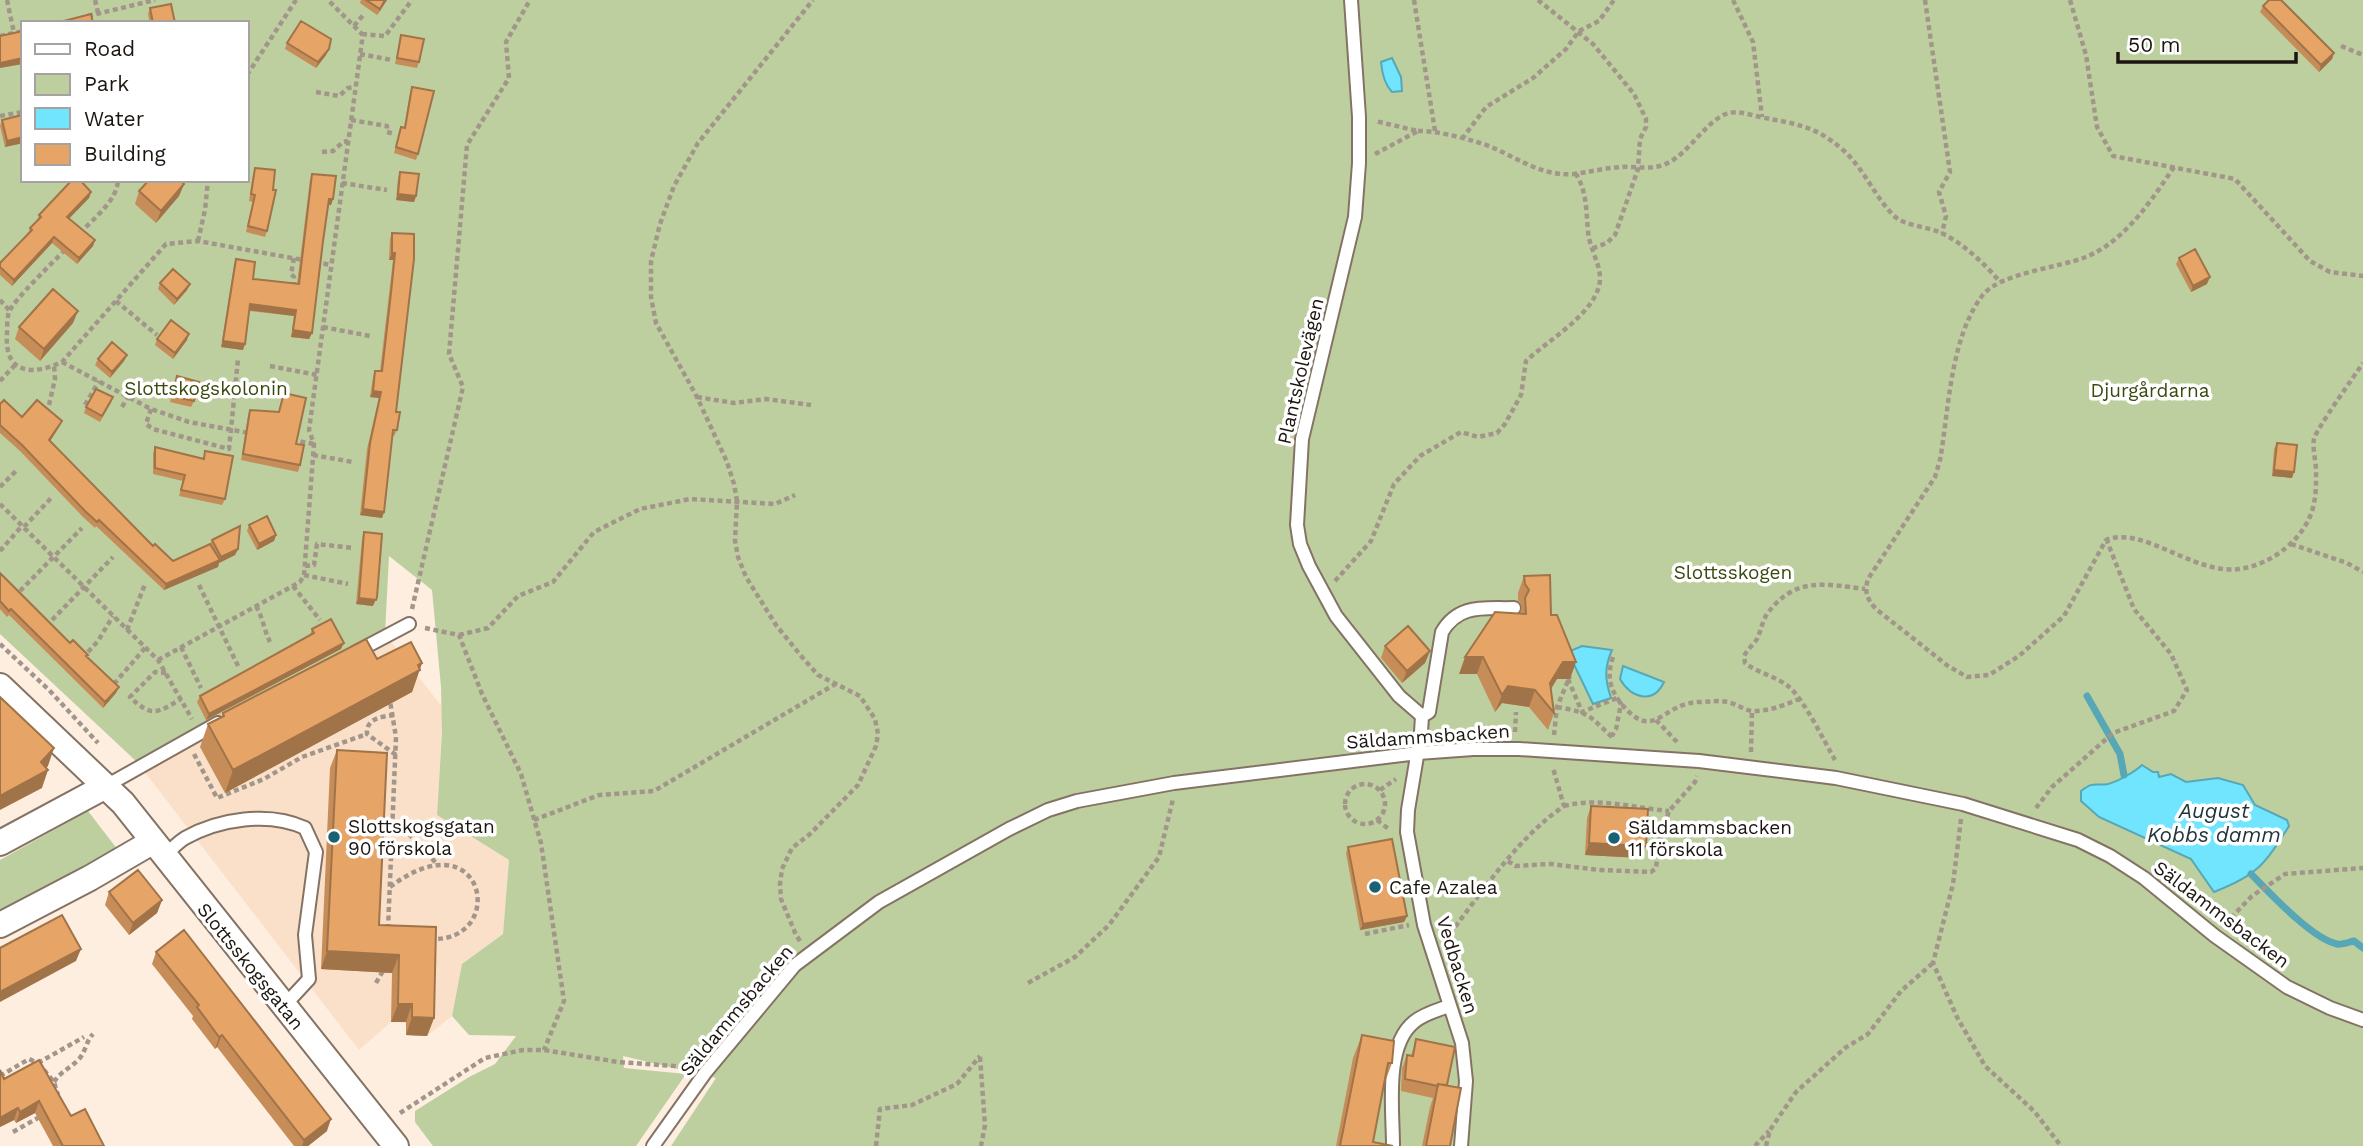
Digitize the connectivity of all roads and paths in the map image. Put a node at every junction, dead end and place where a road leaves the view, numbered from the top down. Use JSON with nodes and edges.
{"nodes":[{"id":1,"x":7,"y":0,"type":"edge"},
{"id":2,"x":95,"y":0,"type":"edge"},
{"id":3,"x":155,"y":0,"type":"edge"},
{"id":4,"x":296,"y":0,"type":"edge"},
{"id":5,"x":328,"y":0,"type":"edge"},
{"id":6,"x":412,"y":0,"type":"edge"},
{"id":7,"x":530,"y":0,"type":"edge"},
{"id":8,"x":813,"y":0,"type":"edge"},
{"id":9,"x":1351,"y":0,"type":"edge"},
{"id":10,"x":1414,"y":0,"type":"edge"},
{"id":11,"x":1538,"y":0,"type":"edge"},
{"id":12,"x":1614,"y":0,"type":"edge"},
{"id":13,"x":1733,"y":0,"type":"edge"},
{"id":14,"x":1924,"y":0,"type":"edge"},
{"id":15,"x":2070,"y":0,"type":"edge"},
{"id":16,"x":139,"y":2,"type":"edge"},
{"id":17,"x":99,"y":13,"type":"junction"},
{"id":18,"x":364,"y":14,"type":"dead end"},
{"id":19,"x":78,"y":18,"type":"edge"},
{"id":20,"x":354,"y":26,"type":"junction"},
{"id":21,"x":21,"y":31,"type":"edge"},
{"id":22,"x":1579,"y":31,"type":"junction"},
{"id":23,"x":14,"y":33,"type":"junction"},
{"id":24,"x":362,"y":34,"type":"junction"},
{"id":25,"x":0,"y":36,"type":"edge"},
{"id":26,"x":2342,"y":46,"type":"dead end"},
{"id":27,"x":360,"y":54,"type":"junction"},
{"id":28,"x":2363,"y":55,"type":"edge"},
{"id":29,"x":393,"y":60,"type":"dead end"},
{"id":30,"x":248,"y":73,"type":"edge"},
{"id":31,"x":355,"y":87,"type":"junction"},
{"id":32,"x":316,"y":92,"type":"dead end"},
{"id":33,"x":21,"y":112,"type":"edge"},
{"id":34,"x":0,"y":117,"type":"edge"},
{"id":35,"x":1359,"y":117,"type":"junction"},
{"id":36,"x":1762,"y":117,"type":"junction"},
{"id":37,"x":21,"y":119,"type":"edge"},
{"id":38,"x":351,"y":120,"type":"junction"},
{"id":39,"x":1418,"y":131,"type":"junction"},
{"id":40,"x":1435,"y":131,"type":"junction"},
{"id":41,"x":395,"y":134,"type":"dead end"},
{"id":42,"x":1462,"y":139,"type":"junction"},
{"id":43,"x":348,"y":141,"type":"junction"},
{"id":44,"x":322,"y":152,"type":"dead end"},
{"id":45,"x":1359,"y":163,"type":"junction"},
{"id":46,"x":2174,"y":167,"type":"junction"},
{"id":47,"x":1638,"y":169,"type":"junction"},
{"id":48,"x":1576,"y":174,"type":"junction"},
{"id":49,"x":118,"y":182,"type":"edge"},
{"id":50,"x":208,"y":182,"type":"edge"},
{"id":51,"x":342,"y":183,"type":"junction"},
{"id":52,"x":387,"y":190,"type":"dead end"},
{"id":53,"x":1942,"y":233,"type":"junction"},
{"id":54,"x":74,"y":240,"type":"edge"},
{"id":55,"x":198,"y":241,"type":"junction"},
{"id":56,"x":1591,"y":249,"type":"junction"},
{"id":57,"x":65,"y":250,"type":"edge"},
{"id":58,"x":294,"y":258,"type":"junction"},
{"id":59,"x":331,"y":265,"type":"junction"},
{"id":60,"x":2363,"y":276,"type":"edge"},
{"id":61,"x":2000,"y":282,"type":"junction"},
{"id":62,"x":294,"y":286,"type":"edge"},
{"id":63,"x":0,"y":300,"type":"edge"},
{"id":64,"x":116,"y":301,"type":"junction"},
{"id":65,"x":9,"y":310,"type":"junction"},
{"id":66,"x":323,"y":327,"type":"junction"},
{"id":67,"x":157,"y":335,"type":"edge"},
{"id":68,"x":370,"y":336,"type":"dead end"},
{"id":69,"x":238,"y":359,"type":"dead end"},
{"id":70,"x":62,"y":362,"type":"junction"},
{"id":71,"x":2363,"y":363,"type":"edge"},
{"id":72,"x":15,"y":365,"type":"junction"},
{"id":73,"x":54,"y":365,"type":"junction"},
{"id":74,"x":270,"y":366,"type":"dead end"},
{"id":75,"x":317,"y":375,"type":"junction"},
{"id":76,"x":0,"y":381,"type":"edge"},
{"id":77,"x":99,"y":381,"type":"junction"},
{"id":78,"x":128,"y":397,"type":"junction"},
{"id":79,"x":697,"y":397,"type":"junction"},
{"id":80,"x":49,"y":405,"type":"dead end"},
{"id":81,"x":85,"y":405,"type":"edge"},
{"id":82,"x":810,"y":405,"type":"dead end"},
{"id":83,"x":122,"y":407,"type":"dead end"},
{"id":84,"x":151,"y":409,"type":"junction"},
{"id":85,"x":232,"y":431,"type":"junction"},
{"id":86,"x":254,"y":434,"type":"edge"},
{"id":87,"x":288,"y":440,"type":"edge"},
{"id":88,"x":314,"y":444,"type":"junction"},
{"id":89,"x":313,"y":455,"type":"junction"},
{"id":90,"x":353,"y":461,"type":"dead end"},
{"id":91,"x":18,"y":470,"type":"dead end"},
{"id":92,"x":0,"y":487,"type":"edge"},
{"id":93,"x":795,"y":495,"type":"dead end"},
{"id":94,"x":53,"y":496,"type":"dead end"},
{"id":95,"x":737,"y":501,"type":"junction"},
{"id":96,"x":0,"y":504,"type":"edge"},
{"id":97,"x":23,"y":527,"type":"junction"},
{"id":98,"x":82,"y":528,"type":"dead end"},
{"id":99,"x":2106,"y":540,"type":"junction"},
{"id":100,"x":2291,"y":544,"type":"junction"},
{"id":101,"x":353,"y":548,"type":"dead end"},
{"id":102,"x":0,"y":551,"type":"edge"},
{"id":103,"x":53,"y":556,"type":"junction"},
{"id":104,"x":113,"y":556,"type":"dead end"},
{"id":105,"x":1351,"y":565,"type":"dead end"},
{"id":106,"x":305,"y":566,"type":"junction"},
{"id":107,"x":2363,"y":572,"type":"edge"},
{"id":108,"x":304,"y":575,"type":"junction"},
{"id":109,"x":145,"y":584,"type":"dead end"},
{"id":110,"x":348,"y":584,"type":"dead end"},
{"id":111,"x":199,"y":585,"type":"dead end"},
{"id":112,"x":293,"y":586,"type":"junction"},
{"id":113,"x":84,"y":587,"type":"junction"},
{"id":114,"x":1865,"y":589,"type":"junction"},
{"id":115,"x":20,"y":591,"type":"edge"},
{"id":116,"x":257,"y":606,"type":"junction"},
{"id":117,"x":1514,"y":608,"type":"dead end"},
{"id":118,"x":113,"y":617,"type":"junction"},
{"id":119,"x":52,"y":620,"type":"dead end"},
{"id":120,"x":320,"y":620,"type":"dead end"},
{"id":121,"x":409,"y":624,"type":"junction"},
{"id":122,"x":218,"y":626,"type":"junction"},
{"id":123,"x":127,"y":630,"type":"junction"},
{"id":124,"x":459,"y":635,"type":"junction"},
{"id":125,"x":270,"y":642,"type":"dead end"},
{"id":126,"x":181,"y":647,"type":"junction"},
{"id":127,"x":145,"y":648,"type":"junction"},
{"id":128,"x":88,"y":652,"type":"edge"},
{"id":129,"x":348,"y":655,"type":"edge"},
{"id":130,"x":1613,"y":657,"type":"dead end"},
{"id":131,"x":158,"y":660,"type":"junction"},
{"id":132,"x":239,"y":668,"type":"dead end"},
{"id":133,"x":1572,"y":672,"type":"edge"},
{"id":134,"x":166,"y":673,"type":"junction"},
{"id":135,"x":1568,"y":679,"type":"junction"},
{"id":136,"x":837,"y":683,"type":"junction"},
{"id":137,"x":114,"y":684,"type":"edge"},
{"id":138,"x":0,"y":686,"type":"edge"},
{"id":139,"x":201,"y":688,"type":"dead end"},
{"id":140,"x":1618,"y":698,"type":"junction"},
{"id":141,"x":181,"y":699,"type":"junction"},
{"id":142,"x":390,"y":699,"type":"edge"},
{"id":143,"x":1799,"y":699,"type":"junction"},
{"id":144,"x":1557,"y":708,"type":"junction"},
{"id":145,"x":1752,"y":711,"type":"junction"},
{"id":146,"x":1582,"y":712,"type":"junction"},
{"id":147,"x":394,"y":715,"type":"junction"},
{"id":148,"x":1422,"y":716,"type":"junction"},
{"id":149,"x":224,"y":720,"type":"edge"},
{"id":150,"x":1656,"y":720,"type":"junction"},
{"id":151,"x":196,"y":727,"type":"dead end"},
{"id":152,"x":1605,"y":732,"type":"dead end"},
{"id":153,"x":367,"y":734,"type":"junction"},
{"id":154,"x":1612,"y":736,"type":"dead end"},
{"id":155,"x":186,"y":741,"type":"junction"},
{"id":156,"x":1552,"y":751,"type":"junction"},
{"id":157,"x":1418,"y":753,"type":"junction"},
{"id":158,"x":396,"y":755,"type":"junction"},
{"id":159,"x":1678,"y":759,"type":"junction"},
{"id":160,"x":1699,"y":761,"type":"junction"},
{"id":161,"x":1746,"y":765,"type":"junction"},
{"id":162,"x":1836,"y":778,"type":"junction"},
{"id":163,"x":1174,"y":783,"type":"junction"},
{"id":164,"x":106,"y":786,"type":"junction"},
{"id":165,"x":1382,"y":794,"type":"joint"},
{"id":166,"x":1963,"y":804,"type":"junction"},
{"id":167,"x":1564,"y":806,"type":"junction"},
{"id":168,"x":1669,"y":811,"type":"junction"},
{"id":169,"x":534,"y":820,"type":"junction"},
{"id":170,"x":2025,"y":823,"type":"junction"},
{"id":171,"x":392,"y":832,"type":"junction"},
{"id":172,"x":0,"y":843,"type":"edge"},
{"id":173,"x":158,"y":849,"type":"junction"},
{"id":174,"x":1508,"y":861,"type":"junction"},
{"id":175,"x":437,"y":864,"type":"junction"},
{"id":176,"x":2363,"y":868,"type":"edge"},
{"id":177,"x":390,"y":887,"type":"junction"},
{"id":178,"x":1424,"y":922,"type":"junction"},
{"id":179,"x":0,"y":925,"type":"edge"},
{"id":180,"x":388,"y":928,"type":"junction"},
{"id":181,"x":398,"y":932,"type":"edge"},
{"id":182,"x":1365,"y":934,"type":"dead end"},
{"id":183,"x":2215,"y":936,"type":"junction"},
{"id":184,"x":426,"y":939,"type":"edge"},
{"id":185,"x":387,"y":940,"type":"edge"},
{"id":186,"x":810,"y":952,"type":"junction"},
{"id":187,"x":1434,"y":954,"type":"junction"},
{"id":188,"x":1933,"y":963,"type":"junction"},
{"id":189,"x":386,"y":965,"type":"edge"},
{"id":190,"x":376,"y":983,"type":"dead end"},
{"id":191,"x":1028,"y":983,"type":"dead end"},
{"id":192,"x":284,"y":1006,"type":"junction"},
{"id":193,"x":1449,"y":1006,"type":"junction"},
{"id":194,"x":2363,"y":1020,"type":"edge"},
{"id":195,"x":93,"y":1034,"type":"dead end"},
{"id":196,"x":84,"y":1037,"type":"dead end"},
{"id":197,"x":544,"y":1050,"type":"junction"},
{"id":198,"x":38,"y":1063,"type":"junction"},
{"id":199,"x":705,"y":1073,"type":"junction"},
{"id":200,"x":0,"y":1076,"type":"edge"},
{"id":201,"x":54,"y":1082,"type":"junction"},
{"id":202,"x":60,"y":1100,"type":"edge"},
{"id":203,"x":411,"y":1104,"type":"dead end"},
{"id":204,"x":48,"y":1112,"type":"edge"},
{"id":205,"x":1770,"y":1130,"type":"junction"},
{"id":206,"x":13,"y":1132,"type":"dead end"},
{"id":207,"x":1393,"y":1145,"type":"edge"},
{"id":208,"x":396,"y":1146,"type":"edge"},
{"id":209,"x":653,"y":1146,"type":"edge"},
{"id":210,"x":876,"y":1146,"type":"edge"},
{"id":211,"x":981,"y":1146,"type":"edge"},
{"id":212,"x":1461,"y":1146,"type":"edge"},
{"id":213,"x":1755,"y":1146,"type":"edge"},
{"id":214,"x":1766,"y":1146,"type":"edge"},
{"id":215,"x":2061,"y":1146,"type":"edge"}],
"edges":[{"from":1,"to":23,"type":"path"},
{"from":2,"to":17,"type":"path"},
{"from":3,"to":16,"type":"path"},
{"from":4,"to":30,"type":"path"},
{"from":5,"to":20,"type":"path"},
{"from":6,"to":24,"type":"path"},
{"from":7,"to":121,"type":"path"},
{"from":8,"to":79,"type":"path"},
{"from":9,"to":35,"type":"lane","name":"Plantskolevägen"},
{"from":10,"to":40,"type":"path"},
{"from":11,"to":22,"type":"path"},
{"from":12,"to":22,"type":"path"},
{"from":13,"to":36,"type":"path"},
{"from":14,"to":53,"type":"path"},
{"from":15,"to":46,"type":"path"},
{"from":16,"to":17,"type":"path"},
{"from":17,"to":19,"type":"path"},
{"from":18,"to":20,"type":"path"},
{"from":20,"to":24,"type":"path"},
{"from":21,"to":23,"type":"path"},
{"from":22,"to":42,"type":"path"},
{"from":22,"to":47,"type":"path"},
{"from":23,"to":25,"type":"path"},
{"from":24,"to":27,"type":"path"},
{"from":26,"to":28,"type":"path"},
{"from":27,"to":29,"type":"path"},
{"from":27,"to":31,"type":"path"},
{"from":31,"to":32,"type":"path"},
{"from":31,"to":38,"type":"path"},
{"from":33,"to":34,"type":"path"},
{"from":33,"to":37,"type":"path"},
{"from":35,"to":39,"type":"path"},
{"from":35,"to":45,"type":"lane","name":"Plantskolevägen"},
{"from":36,"to":47,"type":"path"},
{"from":36,"to":53,"type":"path"},
{"from":38,"to":41,"type":"path"},
{"from":38,"to":43,"type":"path"},
{"from":39,"to":40,"type":"path"},
{"from":39,"to":45,"type":"path"},
{"from":40,"to":42,"type":"path"},
{"from":42,"to":48,"type":"path"},
{"from":43,"to":44,"type":"path"},
{"from":43,"to":51,"type":"path"},
{"from":45,"to":148,"type":"lane","name":"Plantskolevägen"},
{"from":46,"to":60,"type":"path"},
{"from":46,"to":61,"type":"path"},
{"from":47,"to":48,"type":"path"},
{"from":47,"to":56,"type":"path"},
{"from":48,"to":56,"type":"path"},
{"from":49,"to":54,"type":"path"},
{"from":50,"to":55,"type":"path"},
{"from":51,"to":52,"type":"path"},
{"from":51,"to":59,"type":"path"},
{"from":53,"to":61,"type":"path"},
{"from":55,"to":58,"type":"path"},
{"from":55,"to":64,"type":"path"},
{"from":56,"to":105,"type":"path"},
{"from":57,"to":65,"type":"path"},
{"from":58,"to":59,"type":"path"},
{"from":58,"to":62,"type":"path"},
{"from":59,"to":66,"type":"path"},
{"from":61,"to":114,"type":"path"},
{"from":63,"to":65,"type":"path"},
{"from":64,"to":67,"type":"path"},
{"from":64,"to":70,"type":"path"},
{"from":65,"to":72,"type":"path"},
{"from":66,"to":68,"type":"path"},
{"from":66,"to":75,"type":"path"},
{"from":69,"to":85,"type":"path"},
{"from":70,"to":73,"type":"path"},
{"from":70,"to":77,"type":"path"},
{"from":71,"to":100,"type":"path"},
{"from":72,"to":73,"type":"path"},
{"from":72,"to":76,"type":"path"},
{"from":73,"to":80,"type":"path"},
{"from":74,"to":75,"type":"path"},
{"from":75,"to":88,"type":"path"},
{"from":77,"to":78,"type":"path"},
{"from":77,"to":81,"type":"path"},
{"from":78,"to":83,"type":"path"},
{"from":78,"to":84,"type":"path"},
{"from":79,"to":82,"type":"path"},
{"from":79,"to":95,"type":"path"},
{"from":84,"to":85,"type":"path"},
{"from":84,"to":85,"type":"path"},
{"from":85,"to":86,"type":"path"},
{"from":87,"to":88,"type":"path"},
{"from":88,"to":89,"type":"path"},
{"from":89,"to":90,"type":"path"},
{"from":89,"to":106,"type":"path"},
{"from":91,"to":92,"type":"path"},
{"from":93,"to":95,"type":"path"},
{"from":94,"to":97,"type":"path"},
{"from":95,"to":124,"type":"path"},
{"from":95,"to":136,"type":"path"},
{"from":96,"to":97,"type":"path"},
{"from":97,"to":102,"type":"path"},
{"from":97,"to":103,"type":"path"},
{"from":98,"to":103,"type":"path"},
{"from":99,"to":100,"type":"path"},
{"from":99,"to":114,"type":"path"},
{"from":99,"to":170,"type":"path"},
{"from":100,"to":107,"type":"path"},
{"from":101,"to":106,"type":"path"},
{"from":103,"to":113,"type":"path"},
{"from":103,"to":115,"type":"path"},
{"from":104,"to":113,"type":"path"},
{"from":106,"to":108,"type":"path"},
{"from":108,"to":110,"type":"path"},
{"from":108,"to":112,"type":"path"},
{"from":109,"to":123,"type":"path"},
{"from":111,"to":122,"type":"path"},
{"from":112,"to":116,"type":"path"},
{"from":112,"to":120,"type":"path"},
{"from":113,"to":118,"type":"path"},
{"from":113,"to":119,"type":"path"},
{"from":114,"to":143,"type":"path"},
{"from":116,"to":122,"type":"path"},
{"from":116,"to":125,"type":"path"},
{"from":117,"to":148,"type":"lane"},
{"from":118,"to":123,"type":"path"},
{"from":118,"to":128,"type":"path"},
{"from":121,"to":124,"type":"path"},
{"from":121,"to":129,"type":"lane"},
{"from":122,"to":126,"type":"path"},
{"from":122,"to":132,"type":"path"},
{"from":123,"to":127,"type":"path"},
{"from":124,"to":169,"type":"path"},
{"from":126,"to":131,"type":"path"},
{"from":126,"to":139,"type":"path"},
{"from":127,"to":131,"type":"path"},
{"from":127,"to":137,"type":"path"},
{"from":130,"to":140,"type":"path"},
{"from":131,"to":134,"type":"path"},
{"from":133,"to":135,"type":"path"},
{"from":134,"to":141,"type":"path"},
{"from":134,"to":141,"type":"path"},
{"from":135,"to":144,"type":"path"},
{"from":135,"to":146,"type":"path"},
{"from":136,"to":169,"type":"path"},
{"from":136,"to":186,"type":"path"},
{"from":138,"to":164,"type":"street","name":"Slottsskogsgatan"},
{"from":140,"to":146,"type":"path"},
{"from":140,"to":150,"type":"path"},
{"from":140,"to":154,"type":"path"},
{"from":141,"to":151,"type":"path"},
{"from":142,"to":147,"type":"path"},
{"from":143,"to":145,"type":"path"},
{"from":143,"to":162,"type":"path"},
{"from":144,"to":146,"type":"path"},
{"from":144,"to":156,"type":"path"},
{"from":145,"to":150,"type":"path"},
{"from":145,"to":161,"type":"path"},
{"from":146,"to":152,"type":"path"},
{"from":147,"to":153,"type":"path"},
{"from":147,"to":158,"type":"path"},
{"from":148,"to":157,"type":"lane"},
{"from":149,"to":155,"type":"lane"},
{"from":150,"to":159,"type":"path"},
{"from":153,"to":155,"type":"path"},
{"from":153,"to":158,"type":"path"},
{"from":155,"to":164,"type":"lane"},
{"from":156,"to":157,"type":"lane","name":"Säldammsbacken"},
{"from":156,"to":159,"type":"lane","name":"Säldammsbacken"},
{"from":156,"to":167,"type":"path"},
{"from":157,"to":163,"type":"lane","name":"Säldammsbacken"},
{"from":157,"to":178,"type":"lane","name":"Vedbacken"},
{"from":158,"to":171,"type":"path"},
{"from":159,"to":160,"type":"lane","name":"Säldammsbacken"},
{"from":160,"to":161,"type":"lane","name":"Säldammsbacken"},
{"from":160,"to":168,"type":"path"},
{"from":161,"to":162,"type":"lane","name":"Säldammsbacken"},
{"from":162,"to":166,"type":"lane","name":"Säldammsbacken"},
{"from":163,"to":186,"type":"lane","name":"Säldammsbacken"},
{"from":163,"to":191,"type":"path"},
{"from":164,"to":172,"type":"street"},
{"from":164,"to":173,"type":"street","name":"Slottsskogsgatan"},
{"from":165,"to":165,"type":"path"},
{"from":166,"to":170,"type":"lane","name":"Säldammsbacken"},
{"from":166,"to":188,"type":"path"},
{"from":167,"to":168,"type":"path"},
{"from":167,"to":174,"type":"path"},
{"from":168,"to":174,"type":"path"},
{"from":169,"to":197,"type":"path"},
{"from":170,"to":183,"type":"lane","name":"Säldammsbacken"},
{"from":171,"to":175,"type":"path"},
{"from":171,"to":177,"type":"path"},
{"from":173,"to":179,"type":"street"},
{"from":173,"to":192,"type":"street","name":"Slottsskogsgatan"},
{"from":173,"to":192,"type":"lane"},
{"from":174,"to":187,"type":"path"},
{"from":175,"to":177,"type":"path"},
{"from":175,"to":184,"type":"path"},
{"from":176,"to":183,"type":"path"},
{"from":177,"to":180,"type":"path"},
{"from":178,"to":182,"type":"path"},
{"from":178,"to":187,"type":"lane","name":"Vedbacken"},
{"from":180,"to":181,"type":"path"},
{"from":180,"to":185,"type":"path"},
{"from":183,"to":194,"type":"lane","name":"Säldammsbacken"},
{"from":186,"to":199,"type":"lane","name":"Säldammsbacken"},
{"from":187,"to":193,"type":"lane","name":"Vedbacken"},
{"from":188,"to":205,"type":"path"},
{"from":188,"to":215,"type":"path"},
{"from":189,"to":190,"type":"path"},
{"from":192,"to":208,"type":"street","name":"Slottsskogsgatan"},
{"from":193,"to":207,"type":"lane"},
{"from":193,"to":212,"type":"lane","name":"Vedbacken"},
{"from":195,"to":201,"type":"path"},
{"from":196,"to":198,"type":"path"},
{"from":197,"to":199,"type":"path"},
{"from":197,"to":203,"type":"path"},
{"from":198,"to":200,"type":"path"},
{"from":198,"to":201,"type":"path"},
{"from":199,"to":209,"type":"lane","name":"Säldammsbacken"},
{"from":201,"to":202,"type":"path"},
{"from":204,"to":206,"type":"path"},
{"from":205,"to":213,"type":"path"},
{"from":205,"to":214,"type":"path"},
{"from":210,"to":211,"type":"path"}]}
